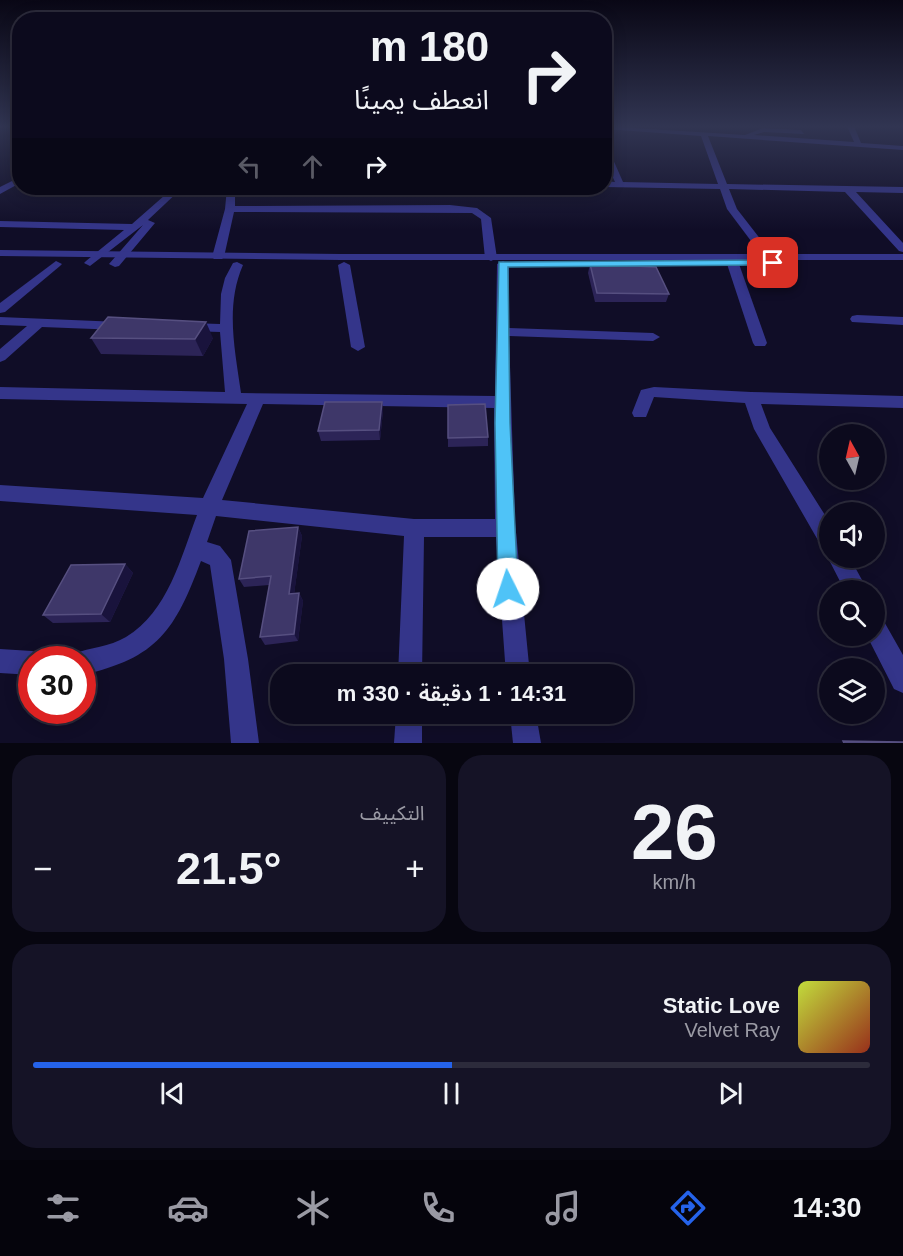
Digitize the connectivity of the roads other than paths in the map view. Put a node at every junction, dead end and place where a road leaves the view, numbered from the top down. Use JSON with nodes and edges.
{"nodes":[{"id":1,"x":713,"y":161,"type":"edge"},
{"id":2,"x":612,"y":169,"type":"edge"},
{"id":3,"x":612,"y":184,"type":"edge"},
{"id":4,"x":620,"y":184,"type":"junction"},
{"id":5,"x":722,"y":184,"type":"junction"},
{"id":6,"x":848,"y":189,"type":"junction"},
{"id":7,"x":903,"y":190,"type":"edge"},
{"id":8,"x":171,"y":195,"type":"edge"},
{"id":9,"x":231,"y":195,"type":"edge"},
{"id":10,"x":161,"y":205,"type":"junction"},
{"id":11,"x":230,"y":208,"type":"junction"},
{"id":12,"x":0,"y":224,"type":"edge"},
{"id":13,"x":134,"y":226,"type":"junction"},
{"id":14,"x":903,"y":249,"type":"edge"},
{"id":15,"x":0,"y":253,"type":"edge"},
{"id":16,"x":99,"y":254,"type":"junction"},
{"id":17,"x":218,"y":257,"type":"junction"},
{"id":18,"x":903,"y":257,"type":"edge"},
{"id":19,"x":769,"y":259,"type":"junction"},
{"id":20,"x":118,"y":260,"type":"junction"},
{"id":21,"x":497,"y":261,"type":"junction"},
{"id":22,"x":0,"y":263,"type":"edge"},
{"id":23,"x":90,"y":263,"type":"junction"},
{"id":24,"x":56,"y":264,"type":"junction"},
{"id":25,"x":733,"y":264,"type":"junction"},
{"id":26,"x":237,"y":265,"type":"junction"},
{"id":27,"x":344,"y":265,"type":"junction"},
{"id":28,"x":903,"y":265,"type":"edge"},
{"id":29,"x":0,"y":309,"type":"edge"},
{"id":30,"x":856,"y":319,"type":"dead end"},
{"id":31,"x":0,"y":321,"type":"edge"},
{"id":32,"x":903,"y":321,"type":"edge"},
{"id":33,"x":37,"y":324,"type":"junction"},
{"id":34,"x":138,"y":326,"type":"edge"},
{"id":35,"x":172,"y":327,"type":"edge"},
{"id":36,"x":228,"y":328,"type":"junction"},
{"id":37,"x":503,"y":332,"type":"junction"},
{"id":38,"x":653,"y":337,"type":"dead end"},
{"id":39,"x":760,"y":343,"type":"dead end"},
{"id":40,"x":358,"y":347,"type":"dead end"},
{"id":41,"x":0,"y":357,"type":"edge"},
{"id":42,"x":0,"y":393,"type":"edge"},
{"id":43,"x":234,"y":398,"type":"junction"},
{"id":44,"x":751,"y":398,"type":"junction"},
{"id":45,"x":257,"y":399,"type":"junction"},
{"id":46,"x":502,"y":402,"type":"junction"},
{"id":47,"x":903,"y":402,"type":"edge"},
{"id":48,"x":640,"y":413,"type":"dead end"},
{"id":49,"x":0,"y":494,"type":"edge"},
{"id":50,"x":209,"y":507,"type":"junction"},
{"id":51,"x":819,"y":524,"type":"edge"},
{"id":52,"x":414,"y":528,"type":"junction"},
{"id":53,"x":504,"y":528,"type":"junction"},
{"id":54,"x":195,"y":550,"type":"junction"},
{"id":55,"x":885,"y":646,"type":"edge"},
{"id":56,"x":96,"y":661,"type":"edge"},
{"id":57,"x":0,"y":662,"type":"edge"},
{"id":58,"x":18,"y":663,"type":"edge"},
{"id":59,"x":410,"y":664,"type":"edge"},
{"id":60,"x":516,"y":664,"type":"edge"},
{"id":61,"x":903,"y":680,"type":"edge"},
{"id":62,"x":409,"y":724,"type":"edge"},
{"id":63,"x":524,"y":724,"type":"edge"},
{"id":64,"x":245,"y":743,"type":"edge"},
{"id":65,"x":408,"y":743,"type":"edge"},
{"id":66,"x":527,"y":743,"type":"edge"}],
"edges":[{"from":1,"to":5,"type":"street"},
{"from":2,"to":4,"type":"street"},
{"from":3,"to":4,"type":"street"},
{"from":4,"to":5,"type":"street"},
{"from":5,"to":6,"type":"street"},
{"from":5,"to":19,"type":"street"},
{"from":6,"to":7,"type":"street"},
{"from":6,"to":14,"type":"street"},
{"from":8,"to":10,"type":"street"},
{"from":9,"to":11,"type":"street"},
{"from":10,"to":13,"type":"street"},
{"from":10,"to":20,"type":"street"},
{"from":11,"to":17,"type":"street"},
{"from":11,"to":21,"type":"street"},
{"from":12,"to":13,"type":"street"},
{"from":13,"to":16,"type":"street"},
{"from":15,"to":16,"type":"street"},
{"from":16,"to":20,"type":"street"},
{"from":16,"to":23,"type":"street"},
{"from":17,"to":20,"type":"street"},
{"from":17,"to":21,"type":"street"},
{"from":18,"to":19,"type":"street"},
{"from":19,"to":21,"type":"street"},
{"from":19,"to":25,"type":"street"},
{"from":19,"to":28,"type":"street"},
{"from":20,"to":23,"type":"street"},
{"from":20,"to":26,"type":"street"},
{"from":21,"to":25,"type":"street"},
{"from":21,"to":27,"type":"street"},
{"from":21,"to":37,"type":"street"},
{"from":22,"to":24,"type":"street"},
{"from":23,"to":24,"type":"street"},
{"from":24,"to":29,"type":"street"},
{"from":25,"to":39,"type":"street"},
{"from":26,"to":27,"type":"street"},
{"from":26,"to":36,"type":"street"},
{"from":27,"to":40,"type":"street"},
{"from":30,"to":32,"type":"street"},
{"from":31,"to":33,"type":"street"},
{"from":33,"to":34,"type":"street"},
{"from":33,"to":41,"type":"street"},
{"from":35,"to":36,"type":"street"},
{"from":36,"to":43,"type":"street"},
{"from":37,"to":38,"type":"street"},
{"from":37,"to":46,"type":"street"},
{"from":42,"to":43,"type":"street"},
{"from":43,"to":45,"type":"street"},
{"from":44,"to":47,"type":"street"},
{"from":44,"to":48,"type":"street"},
{"from":44,"to":51,"type":"street"},
{"from":45,"to":46,"type":"street"},
{"from":45,"to":50,"type":"street"},
{"from":46,"to":53,"type":"street"},
{"from":49,"to":50,"type":"street"},
{"from":50,"to":52,"type":"street"},
{"from":50,"to":54,"type":"street"},
{"from":52,"to":53,"type":"street"},
{"from":52,"to":59,"type":"street"},
{"from":53,"to":60,"type":"street"},
{"from":54,"to":56,"type":"street"},
{"from":54,"to":64,"type":"street"},
{"from":55,"to":61,"type":"street"},
{"from":57,"to":58,"type":"street"},
{"from":62,"to":65,"type":"street"},
{"from":63,"to":66,"type":"street"}]}
